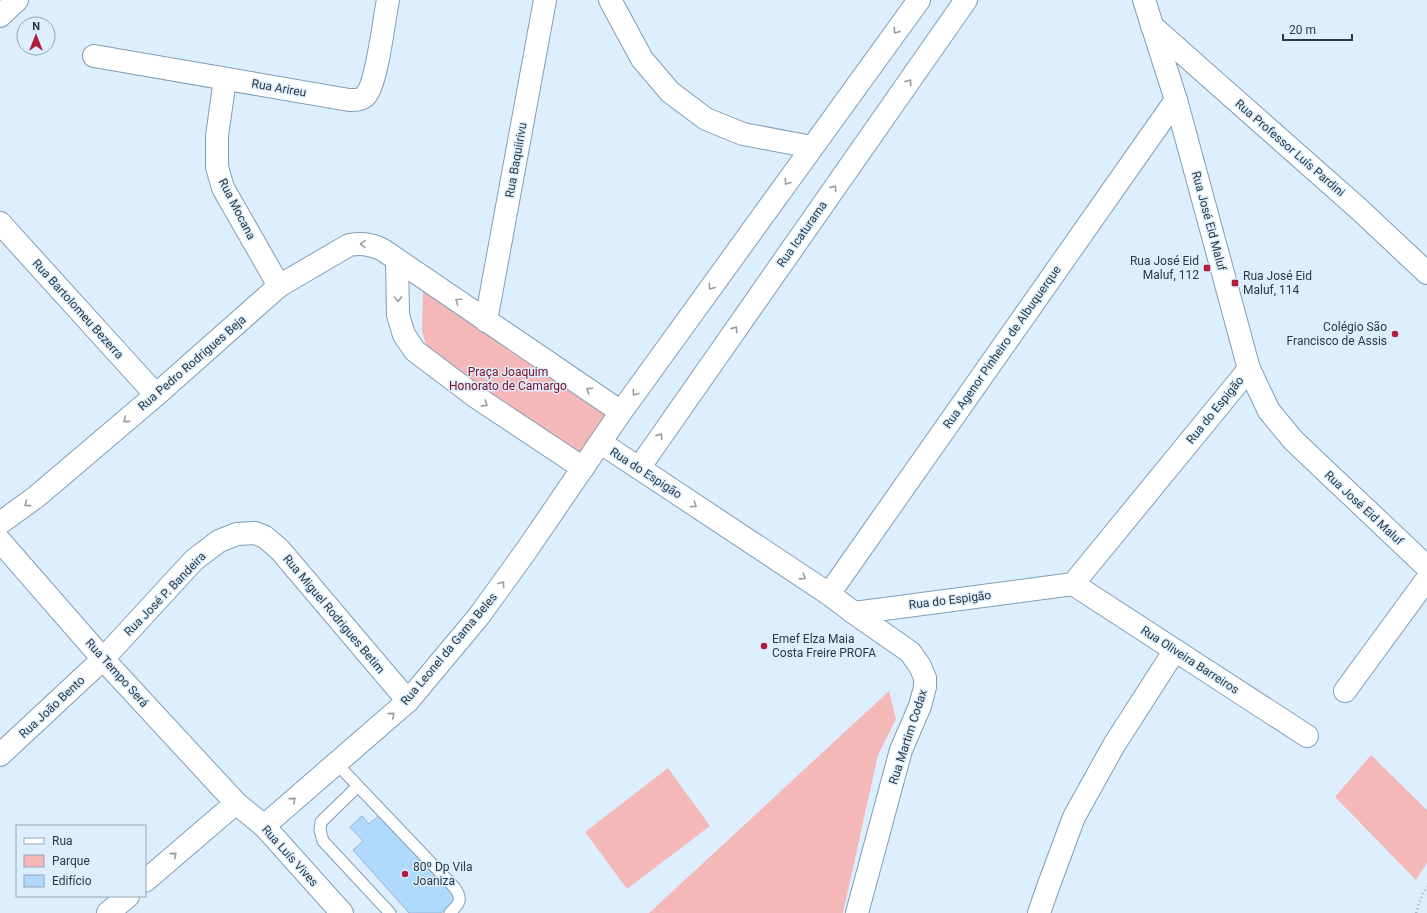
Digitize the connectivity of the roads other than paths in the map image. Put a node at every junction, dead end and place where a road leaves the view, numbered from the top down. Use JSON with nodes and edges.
{"nodes":[{"id":1,"x":17,"y":0,"type":"edge"},
{"id":2,"x":388,"y":0,"type":"edge"},
{"id":3,"x":545,"y":0,"type":"edge"},
{"id":4,"x":610,"y":0,"type":"edge"},
{"id":5,"x":919,"y":0,"type":"edge"},
{"id":6,"x":966,"y":0,"type":"edge"},
{"id":7,"x":1144,"y":0,"type":"edge"},
{"id":8,"x":0,"y":16,"type":"edge"},
{"id":9,"x":1152,"y":26,"type":"junction"},
{"id":10,"x":94,"y":56,"type":"dead end"},
{"id":11,"x":225,"y":79,"type":"junction"},
{"id":12,"x":1176,"y":100,"type":"junction"},
{"id":13,"x":812,"y":147,"type":"junction"},
{"id":14,"x":0,"y":223,"type":"edge"},
{"id":15,"x":397,"y":260,"type":"junction"},
{"id":16,"x":1427,"y":273,"type":"edge"},
{"id":17,"x":279,"y":286,"type":"junction"},
{"id":18,"x":486,"y":321,"type":"junction"},
{"id":19,"x":1249,"y":369,"type":"junction"},
{"id":20,"x":156,"y":395,"type":"junction"},
{"id":21,"x":621,"y":412,"type":"junction"},
{"id":22,"x":601,"y":443,"type":"junction"},
{"id":23,"x":583,"y":468,"type":"junction"},
{"id":24,"x":639,"y":468,"type":"junction"},
{"id":25,"x":0,"y":523,"type":"edge"},
{"id":26,"x":255,"y":533,"type":"joint"},
{"id":27,"x":0,"y":541,"type":"edge"},
{"id":28,"x":1427,"y":567,"type":"edge"},
{"id":29,"x":1427,"y":579,"type":"edge"},
{"id":30,"x":1073,"y":584,"type":"junction"},
{"id":31,"x":829,"y":594,"type":"junction"},
{"id":32,"x":854,"y":613,"type":"junction"},
{"id":33,"x":1175,"y":650,"type":"junction"},
{"id":34,"x":103,"y":659,"type":"junction"},
{"id":35,"x":1345,"y":691,"type":"dead end"},
{"id":36,"x":408,"y":701,"type":"junction"},
{"id":37,"x":1307,"y":736,"type":"dead end"},
{"id":38,"x":0,"y":755,"type":"edge"},
{"id":39,"x":336,"y":763,"type":"junction"},
{"id":40,"x":358,"y":787,"type":"junction"},
{"id":41,"x":236,"y":803,"type":"junction"},
{"id":42,"x":264,"y":826,"type":"junction"},
{"id":43,"x":146,"y":880,"type":"edge"},
{"id":44,"x":127,"y":897,"type":"edge"},
{"id":45,"x":108,"y":913,"type":"edge"},
{"id":46,"x":342,"y":913,"type":"edge"},
{"id":47,"x":390,"y":913,"type":"edge"},
{"id":48,"x":450,"y":913,"type":"edge"},
{"id":49,"x":857,"y":913,"type":"edge"},
{"id":50,"x":1040,"y":913,"type":"edge"}],
"edges":[{"from":1,"to":8,"type":"street"},
{"from":2,"to":11,"type":"street","name":"Rua Arireu"},
{"from":3,"to":18,"type":"street","name":"Rua Baquiirivu"},
{"from":4,"to":13,"type":"street"},
{"from":5,"to":13,"type":"street","one_way":true},
{"from":24,"to":6,"type":"street","name":"Rua Icaturama","one_way":true},
{"from":7,"to":9,"type":"street","name":"Rua José Eid Maluf"},
{"from":9,"to":12,"type":"street","name":"Rua José Eid Maluf"},
{"from":9,"to":16,"type":"street","name":"Rua Professor Luís Pardini"},
{"from":10,"to":11,"type":"street","name":"Rua Arireu"},
{"from":11,"to":17,"type":"street","name":"Rua Mocana"},
{"from":12,"to":19,"type":"street","name":"Rua José Eid Maluf"},
{"from":12,"to":31,"type":"street","name":"Rua Agenor Pinheiro de Albuquerque"},
{"from":13,"to":21,"type":"street","one_way":true},
{"from":14,"to":20,"type":"street","name":"Rua Bartolomeu Bezerra"},
{"from":15,"to":17,"type":"street","name":"Rua Pedro Rodrigues Beja","one_way":true},
{"from":18,"to":15,"type":"street","one_way":true},
{"from":15,"to":23,"type":"street","one_way":true},
{"from":17,"to":20,"type":"street","name":"Rua Pedro Rodrigues Beja"},
{"from":21,"to":18,"type":"street","one_way":true},
{"from":19,"to":28,"type":"street","name":"Rua José Eid Maluf"},
{"from":19,"to":30,"type":"street","name":"Rua do Espigão"},
{"from":20,"to":25,"type":"street","name":"Rua Pedro Rodrigues Beja","one_way":true},
{"from":21,"to":22,"type":"street"},
{"from":22,"to":23,"type":"street","name":"Rua Leonel da Gama Beles"},
{"from":22,"to":24,"type":"street","name":"Rua do Espigão"},
{"from":36,"to":23,"type":"street","name":"Rua Leonel da Gama Beles","one_way":true},
{"from":24,"to":31,"type":"street","name":"Rua do Espigão","one_way":true},
{"from":26,"to":34,"type":"street","name":"Rua José P. Bandeira"},
{"from":26,"to":36,"type":"street","name":"Rua Miguel Rodrigues Betim"},
{"from":27,"to":34,"type":"street","name":"Rua Tempo Será"},
{"from":29,"to":35,"type":"street"},
{"from":30,"to":32,"type":"street","name":"Rua do Espigão"},
{"from":30,"to":33,"type":"street","name":"Rua Oliveira Barreiros"},
{"from":31,"to":32,"type":"street","name":"Rua do Espigão"},
{"from":32,"to":49,"type":"street","name":"Rua Martim Codax"},
{"from":33,"to":37,"type":"street","name":"Rua Oliveira Barreiros"},
{"from":33,"to":50,"type":"street"},
{"from":34,"to":38,"type":"street","name":"Rua João Bento"},
{"from":34,"to":41,"type":"street","name":"Rua Tempo Será"},
{"from":39,"to":36,"type":"street","name":"Rua Leonel da Gama Beles","one_way":true},
{"from":39,"to":40,"type":"lane"},
{"from":42,"to":39,"type":"street","name":"Rua Leonel da Gama Beles","one_way":true},
{"from":40,"to":47,"type":"lane"},
{"from":40,"to":48,"type":"lane"},
{"from":41,"to":42,"type":"street","name":"Rua Luís Vives"},
{"from":43,"to":41,"type":"street","one_way":true},
{"from":42,"to":46,"type":"street","name":"Rua Luís Vives"},
{"from":44,"to":45,"type":"street"}]}
